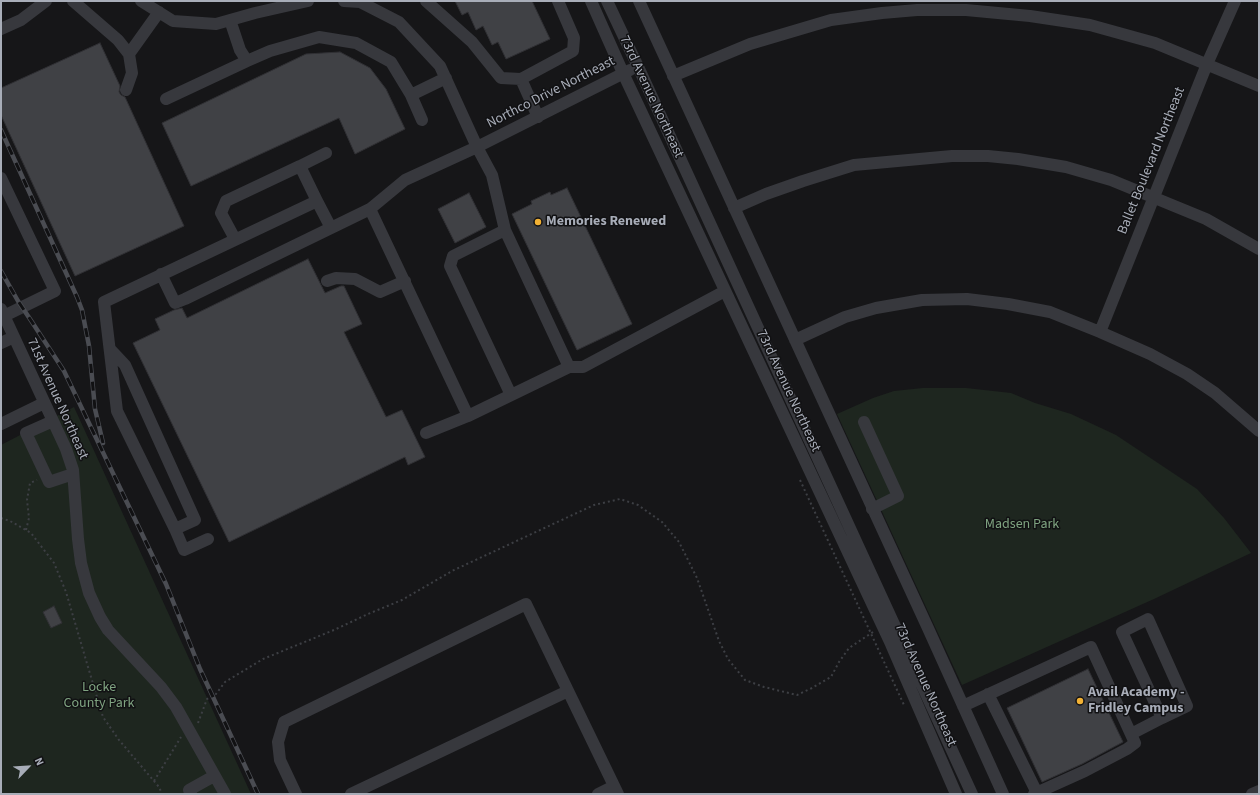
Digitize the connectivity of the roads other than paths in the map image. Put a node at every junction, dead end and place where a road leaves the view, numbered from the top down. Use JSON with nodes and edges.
{"nodes":[{"id":1,"x":46,"y":1,"type":"edge"},
{"id":2,"x":73,"y":1,"type":"edge"},
{"id":3,"x":141,"y":1,"type":"edge"},
{"id":4,"x":308,"y":1,"type":"edge"},
{"id":5,"x":344,"y":1,"type":"edge"},
{"id":6,"x":426,"y":1,"type":"edge"},
{"id":7,"x":558,"y":1,"type":"edge"},
{"id":8,"x":591,"y":1,"type":"edge"},
{"id":9,"x":607,"y":1,"type":"edge"},
{"id":10,"x":639,"y":1,"type":"edge"},
{"id":11,"x":1235,"y":1,"type":"edge"},
{"id":12,"x":368,"y":3,"type":"edge"},
{"id":13,"x":282,"y":4,"type":"edge"},
{"id":14,"x":159,"y":12,"type":"junction"},
{"id":15,"x":230,"y":20,"type":"junction"},
{"id":16,"x":1,"y":30,"type":"edge"},
{"id":17,"x":129,"y":54,"type":"junction"},
{"id":18,"x":247,"y":61,"type":"junction"},
{"id":19,"x":1207,"y":64,"type":"junction"},
{"id":20,"x":638,"y":66,"type":"junction"},
{"id":21,"x":623,"y":73,"type":"junction"},
{"id":22,"x":673,"y":76,"type":"junction"},
{"id":23,"x":446,"y":78,"type":"junction"},
{"id":24,"x":520,"y":79,"type":"junction"},
{"id":25,"x":1259,"y":86,"type":"edge"},
{"id":26,"x":126,"y":90,"type":"dead end"},
{"id":27,"x":411,"y":95,"type":"junction"},
{"id":28,"x":166,"y":98,"type":"dead end"},
{"id":29,"x":538,"y":117,"type":"junction"},
{"id":30,"x":422,"y":120,"type":"dead end"},
{"id":31,"x":477,"y":147,"type":"junction"},
{"id":32,"x":326,"y":153,"type":"dead end"},
{"id":33,"x":300,"y":166,"type":"junction"},
{"id":34,"x":1,"y":178,"type":"edge"},
{"id":35,"x":1154,"y":197,"type":"junction"},
{"id":36,"x":317,"y":201,"type":"junction"},
{"id":37,"x":370,"y":208,"type":"junction"},
{"id":38,"x":734,"y":208,"type":"junction"},
{"id":39,"x":331,"y":228,"type":"junction"},
{"id":40,"x":505,"y":230,"type":"junction"},
{"id":41,"x":235,"y":239,"type":"junction"},
{"id":42,"x":1259,"y":249,"type":"edge"},
{"id":43,"x":161,"y":274,"type":"junction"},
{"id":44,"x":327,"y":281,"type":"dead end"},
{"id":45,"x":405,"y":281,"type":"junction"},
{"id":46,"x":725,"y":291,"type":"junction"},
{"id":47,"x":3,"y":313,"type":"edge"},
{"id":48,"x":1100,"y":332,"type":"junction"},
{"id":49,"x":14,"y":337,"type":"junction"},
{"id":50,"x":795,"y":340,"type":"junction"},
{"id":51,"x":1,"y":343,"type":"edge"},
{"id":52,"x":110,"y":349,"type":"junction"},
{"id":53,"x":570,"y":367,"type":"junction"},
{"id":54,"x":511,"y":395,"type":"junction"},
{"id":55,"x":44,"y":403,"type":"junction"},
{"id":56,"x":468,"y":416,"type":"junction"},
{"id":57,"x":52,"y":421,"type":"junction"},
{"id":58,"x":864,"y":422,"type":"dead end"},
{"id":59,"x":1,"y":424,"type":"edge"},
{"id":60,"x":1259,"y":432,"type":"edge"},
{"id":61,"x":426,"y":433,"type":"dead end"},
{"id":62,"x":73,"y":475,"type":"junction"},
{"id":63,"x":872,"y":509,"type":"junction"},
{"id":64,"x":175,"y":529,"type":"junction"},
{"id":65,"x":208,"y":539,"type":"dead end"},
{"id":66,"x":568,"y":691,"type":"junction"},
{"id":67,"x":988,"y":694,"type":"junction"},
{"id":68,"x":963,"y":706,"type":"junction"},
{"id":69,"x":1162,"y":718,"type":"junction"},
{"id":70,"x":1131,"y":734,"type":"junction"},
{"id":71,"x":214,"y":776,"type":"junction"},
{"id":72,"x":616,"y":790,"type":"edge"},
{"id":73,"x":1259,"y":791,"type":"edge"},
{"id":74,"x":191,"y":794,"type":"edge"},
{"id":75,"x":225,"y":794,"type":"edge"},
{"id":76,"x":296,"y":794,"type":"edge"},
{"id":77,"x":351,"y":794,"type":"edge"},
{"id":78,"x":598,"y":794,"type":"edge"},
{"id":79,"x":956,"y":794,"type":"edge"},
{"id":80,"x":972,"y":794,"type":"edge"},
{"id":81,"x":1003,"y":794,"type":"edge"},
{"id":82,"x":1036,"y":794,"type":"edge"},
{"id":83,"x":1252,"y":794,"type":"edge"}],
"edges":[{"from":1,"to":16,"type":"street"},
{"from":2,"to":17,"type":"street"},
{"from":3,"to":14,"type":"street"},
{"from":4,"to":13,"type":"street"},
{"from":5,"to":12,"type":"street","name":"Northco Drive Northeast"},
{"from":6,"to":24,"type":"street"},
{"from":7,"to":24,"type":"street"},
{"from":8,"to":21,"type":"street","name":"73rd Avenue Northeast"},
{"from":9,"to":20,"type":"street","name":"73rd Avenue Northeast"},
{"from":10,"to":22,"type":"street","name":"73rd Avenue Northeast"},
{"from":11,"to":19,"type":"street","name":"Ballet Boulevard Northeast"},
{"from":12,"to":23,"type":"street","name":"Northco Drive Northeast"},
{"from":13,"to":15,"type":"street"},
{"from":14,"to":15,"type":"street"},
{"from":14,"to":17,"type":"street"},
{"from":15,"to":18,"type":"street"},
{"from":17,"to":26,"type":"street"},
{"from":18,"to":27,"type":"street"},
{"from":18,"to":28,"type":"street"},
{"from":19,"to":22,"type":"street"},
{"from":19,"to":25,"type":"street"},
{"from":19,"to":35,"type":"street","name":"Ballet Boulevard Northeast"},
{"from":20,"to":21,"type":"street","name":"Northco Drive Northeast"},
{"from":20,"to":80,"type":"street","name":"73rd Avenue Northeast"},
{"from":21,"to":29,"type":"street","name":"Northco Drive Northeast"},
{"from":21,"to":46,"type":"street","name":"73rd Avenue Northeast"},
{"from":22,"to":38,"type":"street","name":"73rd Avenue Northeast"},
{"from":23,"to":27,"type":"street"},
{"from":23,"to":31,"type":"street","name":"Northco Drive Northeast"},
{"from":24,"to":29,"type":"street"},
{"from":27,"to":30,"type":"street"},
{"from":29,"to":31,"type":"street","name":"Northco Drive Northeast"},
{"from":31,"to":37,"type":"street","name":"Northco Drive Northeast"},
{"from":31,"to":40,"type":"street"},
{"from":32,"to":33,"type":"street"},
{"from":33,"to":36,"type":"street"},
{"from":33,"to":41,"type":"street"},
{"from":34,"to":47,"type":"street"},
{"from":35,"to":38,"type":"street"},
{"from":35,"to":42,"type":"street"},
{"from":35,"to":48,"type":"street","name":"Ballet Boulevard Northeast"},
{"from":36,"to":39,"type":"street"},
{"from":36,"to":41,"type":"street"},
{"from":37,"to":39,"type":"street","name":"Northco Drive Northeast"},
{"from":37,"to":45,"type":"street"},
{"from":38,"to":50,"type":"street","name":"73rd Avenue Northeast"},
{"from":39,"to":43,"type":"street","name":"Northco Drive Northeast"},
{"from":40,"to":53,"type":"street"},
{"from":40,"to":54,"type":"street"},
{"from":41,"to":43,"type":"street"},
{"from":43,"to":52,"type":"street"},
{"from":44,"to":45,"type":"street"},
{"from":45,"to":56,"type":"street"},
{"from":46,"to":53,"type":"street"},
{"from":46,"to":79,"type":"street","name":"73rd Avenue Northeast"},
{"from":47,"to":49,"type":"street","name":"71st Avenue Northeast"},
{"from":48,"to":50,"type":"street"},
{"from":48,"to":60,"type":"street"},
{"from":49,"to":51,"type":"street"},
{"from":49,"to":55,"type":"street","name":"71st Avenue Northeast"},
{"from":50,"to":63,"type":"street","name":"73rd Avenue Northeast"},
{"from":52,"to":64,"type":"street"},
{"from":52,"to":64,"type":"street"},
{"from":53,"to":54,"type":"street"},
{"from":54,"to":56,"type":"street"},
{"from":55,"to":57,"type":"street","name":"71st Avenue Northeast"},
{"from":55,"to":59,"type":"street"},
{"from":56,"to":61,"type":"street"},
{"from":57,"to":62,"type":"street","name":"71st Avenue Northeast"},
{"from":57,"to":62,"type":"street"},
{"from":58,"to":63,"type":"street"},
{"from":62,"to":71,"type":"street","name":"71st Avenue Northeast"},
{"from":63,"to":68,"type":"street","name":"73rd Avenue Northeast"},
{"from":64,"to":65,"type":"street"},
{"from":66,"to":72,"type":"street"},
{"from":66,"to":76,"type":"street"},
{"from":66,"to":77,"type":"street"},
{"from":67,"to":68,"type":"street"},
{"from":67,"to":70,"type":"street"},
{"from":67,"to":82,"type":"street"},
{"from":68,"to":81,"type":"street","name":"73rd Avenue Northeast"},
{"from":69,"to":69,"type":"street"},
{"from":69,"to":70,"type":"street"},
{"from":70,"to":82,"type":"street"},
{"from":71,"to":74,"type":"street"},
{"from":71,"to":75,"type":"street","name":"71st Avenue Northeast"},
{"from":72,"to":78,"type":"street"},
{"from":73,"to":83,"type":"street"}]}
